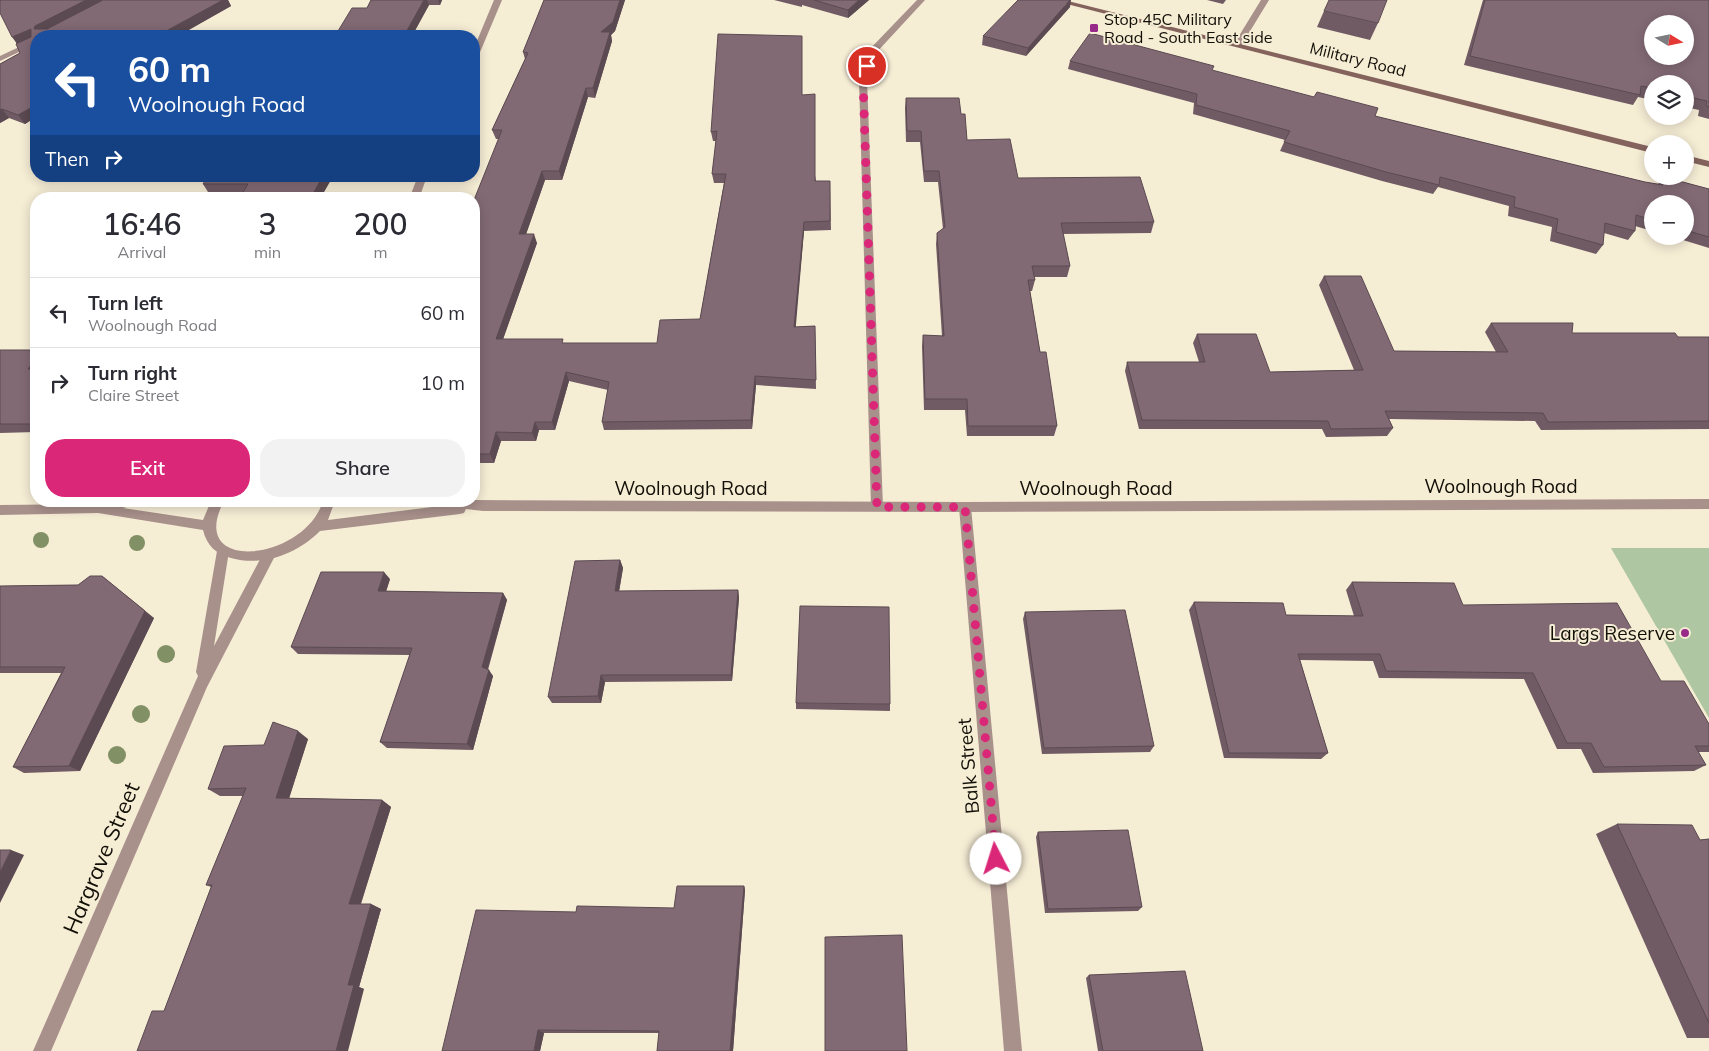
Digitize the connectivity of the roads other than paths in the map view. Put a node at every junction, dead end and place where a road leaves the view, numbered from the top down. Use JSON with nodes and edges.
{"nodes":[{"id":1,"x":498,"y":0,"type":"edge"},
{"id":2,"x":921,"y":0,"type":"edge"},
{"id":3,"x":1055,"y":0,"type":"edge"},
{"id":4,"x":1265,"y":0,"type":"edge"},
{"id":5,"x":480,"y":43,"type":"edge"},
{"id":6,"x":30,"y":44,"type":"edge"},
{"id":7,"x":1238,"y":44,"type":"junction"},
{"id":8,"x":0,"y":59,"type":"edge"},
{"id":9,"x":1644,"y":148,"type":"edge"},
{"id":10,"x":1694,"y":160,"type":"edge"},
{"id":11,"x":1709,"y":164,"type":"edge"},
{"id":12,"x":1709,"y":504,"type":"edge"},
{"id":13,"x":480,"y":506,"type":"edge"},
{"id":14,"x":480,"y":506,"type":"edge"},
{"id":15,"x":483,"y":506,"type":"junction"},
{"id":16,"x":105,"y":507,"type":"edge"},
{"id":17,"x":214,"y":507,"type":"edge"},
{"id":18,"x":328,"y":507,"type":"edge"},
{"id":19,"x":475,"y":507,"type":"edge"},
{"id":20,"x":877,"y":507,"type":"junction"},
{"id":21,"x":965,"y":507,"type":"junction"},
{"id":22,"x":95,"y":509,"type":"junction"},
{"id":23,"x":0,"y":510,"type":"edge"},
{"id":24,"x":208,"y":526,"type":"junction"},
{"id":25,"x":318,"y":526,"type":"junction"},
{"id":26,"x":223,"y":551,"type":"junction"},
{"id":27,"x":270,"y":554,"type":"junction"},
{"id":28,"x":201,"y":684,"type":"junction"},
{"id":29,"x":42,"y":1051,"type":"edge"},
{"id":30,"x":1014,"y":1051,"type":"edge"}],
"edges":[{"from":1,"to":5,"type":"street"},
{"from":2,"to":20,"type":"street"},
{"from":3,"to":7,"type":"main road","name":"Military Road"},
{"from":4,"to":7,"type":"street"},
{"from":6,"to":8,"type":"street"},
{"from":7,"to":9,"type":"main road","name":"Military Road"},
{"from":10,"to":11,"type":"main road"},
{"from":12,"to":21,"type":"street","name":"Woolnough Road"},
{"from":13,"to":15,"type":"street","name":"Woolnough Road"},
{"from":14,"to":15,"type":"street","name":"Woolnough Road"},
{"from":15,"to":20,"type":"street","name":"Woolnough Road"},
{"from":16,"to":22,"type":"street"},
{"from":17,"to":24,"type":"street"},
{"from":18,"to":25,"type":"street"},
{"from":19,"to":25,"type":"street","name":"Woolnough Road"},
{"from":20,"to":21,"type":"street","name":"Woolnough Road"},
{"from":21,"to":30,"type":"street","name":"Balk Street"},
{"from":22,"to":23,"type":"street"},
{"from":22,"to":24,"type":"street"},
{"from":24,"to":26,"type":"street"},
{"from":25,"to":27,"type":"street"},
{"from":26,"to":27,"type":"street"},
{"from":26,"to":28,"type":"street","name":"Hargrave Street"},
{"from":27,"to":28,"type":"street","name":"Hargrave Street"},
{"from":28,"to":29,"type":"street","name":"Hargrave Street"}]}
